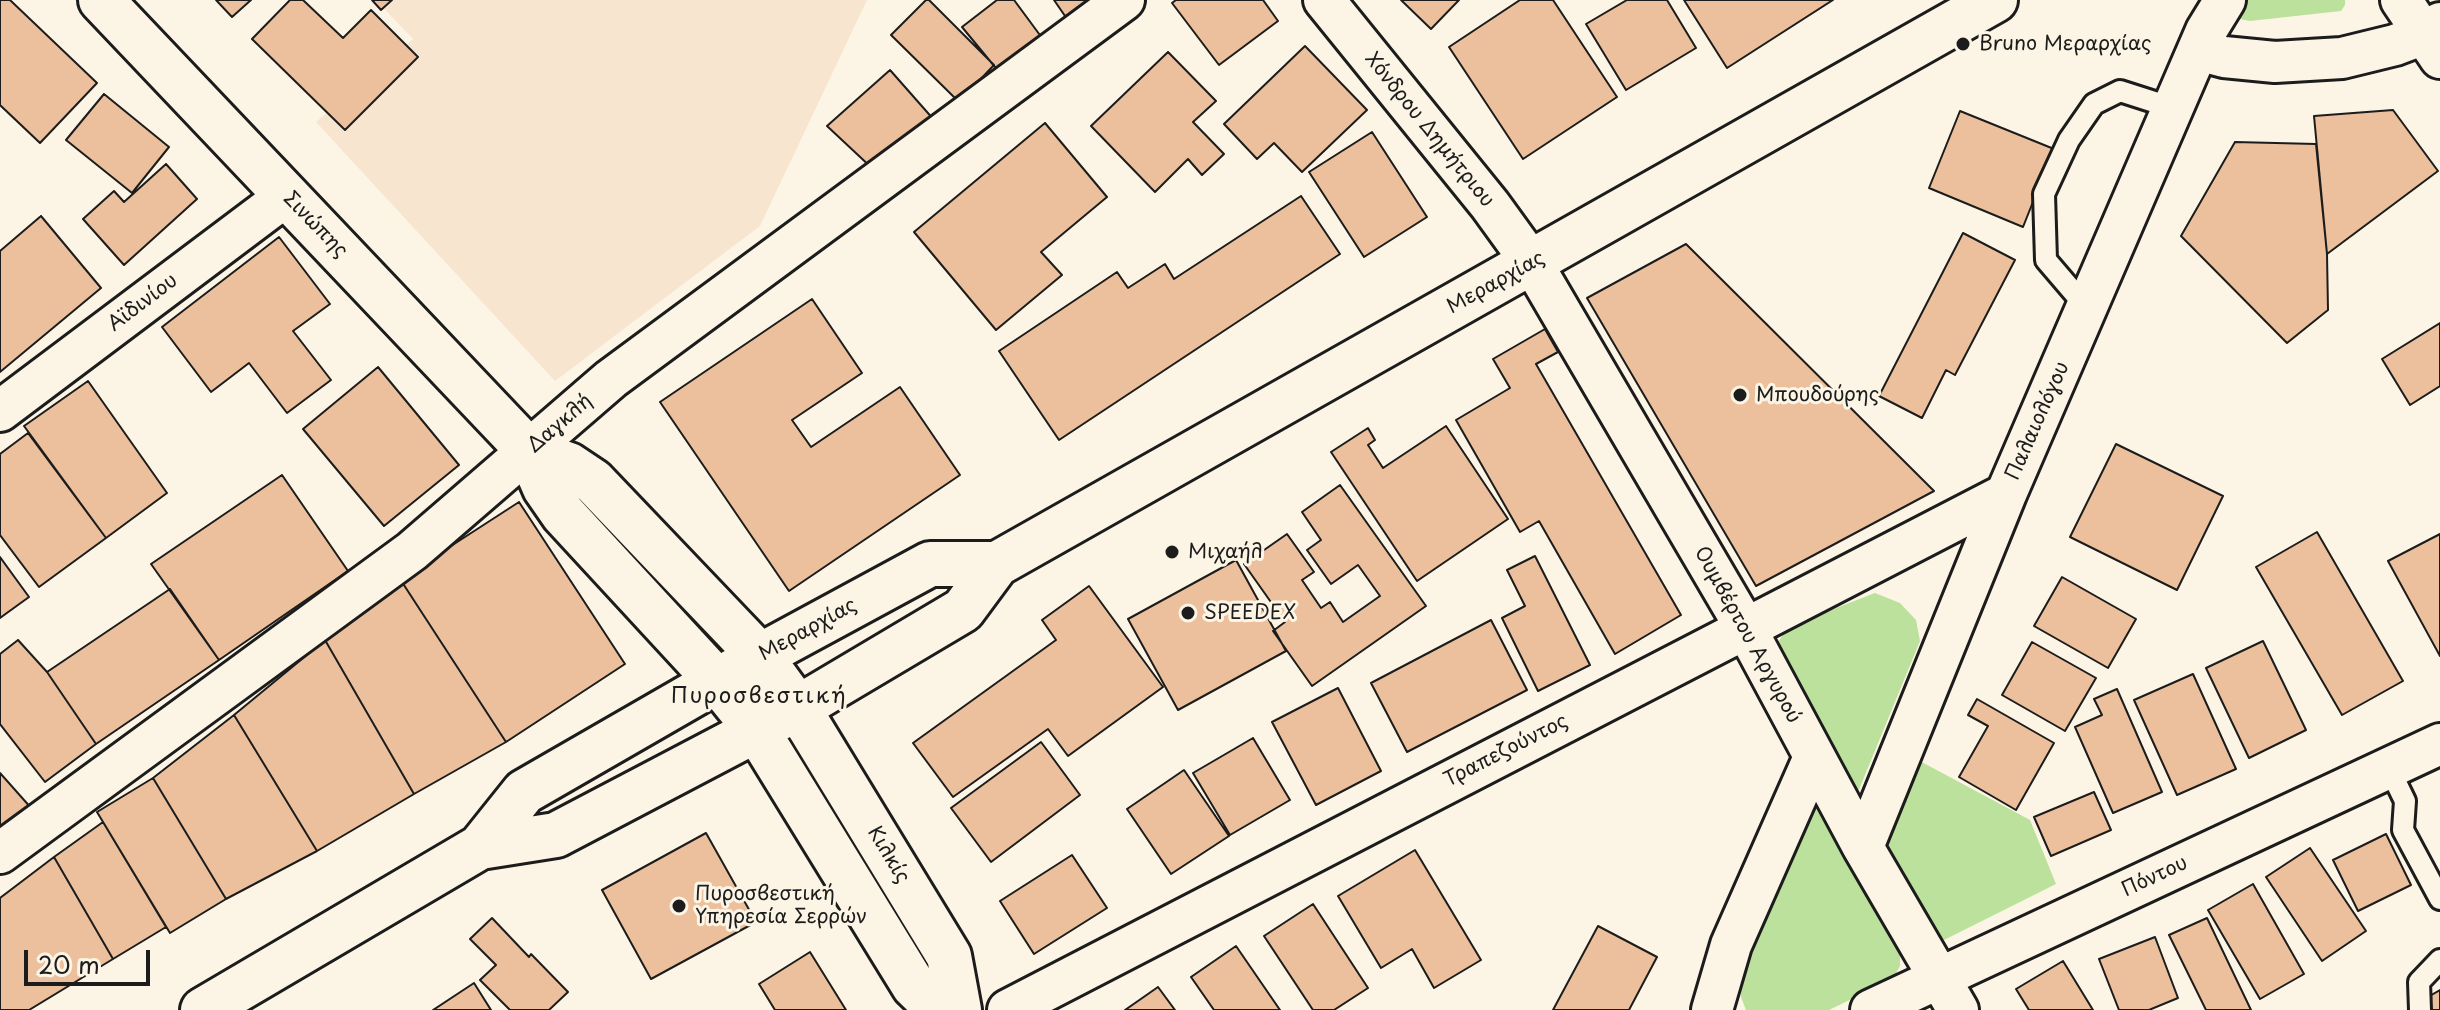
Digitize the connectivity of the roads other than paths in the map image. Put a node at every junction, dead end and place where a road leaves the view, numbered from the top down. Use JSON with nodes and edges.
{"nodes":[{"id":1,"x":101,"y":0,"type":"edge"},
{"id":2,"x":1124,"y":0,"type":"edge"},
{"id":3,"x":1324,"y":0,"type":"edge"},
{"id":4,"x":1995,"y":0,"type":"edge"},
{"id":5,"x":2225,"y":0,"type":"edge"},
{"id":6,"x":2401,"y":0,"type":"edge"},
{"id":7,"x":2435,"y":38,"type":"edge"},
{"id":8,"x":2198,"y":50,"type":"junction"},
{"id":9,"x":2173,"y":108,"type":"junction"},
{"id":10,"x":286,"y":196,"type":"junction"},
{"id":11,"x":1532,"y":263,"type":"junction"},
{"id":12,"x":2087,"y":308,"type":"junction"},
{"id":13,"x":0,"y":411,"type":"edge"},
{"id":14,"x":529,"y":451,"type":"junction"},
{"id":15,"x":2006,"y":494,"type":"junction"},
{"id":16,"x":997,"y":564,"type":"junction"},
{"id":17,"x":1745,"y":627,"type":"junction"},
{"id":18,"x":760,"y":656,"type":"junction"},
{"id":19,"x":718,"y":682,"type":"junction"},
{"id":20,"x":798,"y":708,"type":"junction"},
{"id":21,"x":756,"y":729,"type":"junction"},
{"id":22,"x":2440,"y":744,"type":"edge"},
{"id":23,"x":1814,"y":757,"type":"junction"},
{"id":24,"x":2389,"y":768,"type":"junction"},
{"id":25,"x":480,"y":847,"type":"junction"},
{"id":26,"x":1863,"y":847,"type":"junction"},
{"id":27,"x":0,"y":853,"type":"edge"},
{"id":28,"x":2440,"y":899,"type":"edge"},
{"id":29,"x":2440,"y":960,"type":"edge"},
{"id":30,"x":1949,"y":995,"type":"edge"},
{"id":31,"x":203,"y":1010,"type":"edge"},
{"id":32,"x":939,"y":1010,"type":"edge"},
{"id":33,"x":959,"y":1010,"type":"edge"},
{"id":34,"x":1008,"y":1010,"type":"edge"},
{"id":35,"x":1712,"y":1010,"type":"edge"},
{"id":36,"x":1871,"y":1010,"type":"edge"},
{"id":37,"x":2420,"y":1010,"type":"edge"}],
"edges":[{"from":1,"to":10,"type":"main road","name":"Σινώπης"},
{"from":2,"to":14,"type":"street","name":"Δαγκλή"},
{"from":3,"to":11,"type":"street","name":"Χόνδρου Δημήτριου"},
{"from":4,"to":11,"type":"main road","name":"Μεραρχίας"},
{"from":5,"to":8,"type":"street","name":"Παλαιολόγου"},
{"from":6,"to":7,"type":"street"},
{"from":7,"to":8,"type":"street"},
{"from":8,"to":9,"type":"street","name":"Παλαιολόγου"},
{"from":9,"to":12,"type":"street","name":"Παλαιολόγου"},
{"from":9,"to":12,"type":"lane"},
{"from":10,"to":13,"type":"street","name":"Αϊδινίου"},
{"from":10,"to":14,"type":"main road","name":"Σινώπης"},
{"from":11,"to":16,"type":"main road","name":"Μεραρχίας"},
{"from":11,"to":17,"type":"street","name":"Ουμβέρτου Αργυρού"},
{"from":12,"to":15,"type":"street","name":"Παλαιολόγου"},
{"from":14,"to":18,"type":"main road","name":"Σινώπης"},
{"from":14,"to":19,"type":"main road","name":"Σινώπης"},
{"from":14,"to":27,"type":"street","name":"Δαγκλή"},
{"from":15,"to":17,"type":"street","name":"Τραπεζούντος"},
{"from":15,"to":26,"type":"street","name":"Παλαιολόγου"},
{"from":16,"to":18,"type":"main road","name":"Μεραρχίας"},
{"from":16,"to":20,"type":"main road","name":"Μεραρχίας"},
{"from":17,"to":23,"type":"street","name":"Ουμβέρτου Αργυρού"},
{"from":17,"to":34,"type":"street","name":"Τραπεζούντος"},
{"from":18,"to":19,"type":"main road","name":"Μεραρχίας"},
{"from":18,"to":20,"type":"main road","name":"Σινώπης"},
{"from":19,"to":21,"type":"main road","name":"Σινώπης"},
{"from":19,"to":25,"type":"main road","name":"Μεραρχίας"},
{"from":20,"to":21,"type":"main road","name":"Μεραρχίας"},
{"from":20,"to":33,"type":"main road","name":"Κιλκίς"},
{"from":21,"to":25,"type":"main road","name":"Μεραρχίας"},
{"from":21,"to":32,"type":"main road"},
{"from":22,"to":24,"type":"street","name":"Πόντου"},
{"from":23,"to":26,"type":"street","name":"Ουμβέρτου Αργυρού"},
{"from":23,"to":35,"type":"street"},
{"from":24,"to":28,"type":"lane"},
{"from":24,"to":30,"type":"street","name":"Πόντου"},
{"from":25,"to":31,"type":"main road","name":"Μεραρχίας"},
{"from":26,"to":30,"type":"street","name":"Ουμβέρτου Αργυρού"},
{"from":29,"to":37,"type":"lane"},
{"from":30,"to":36,"type":"street","name":"Πόντου"}]}
